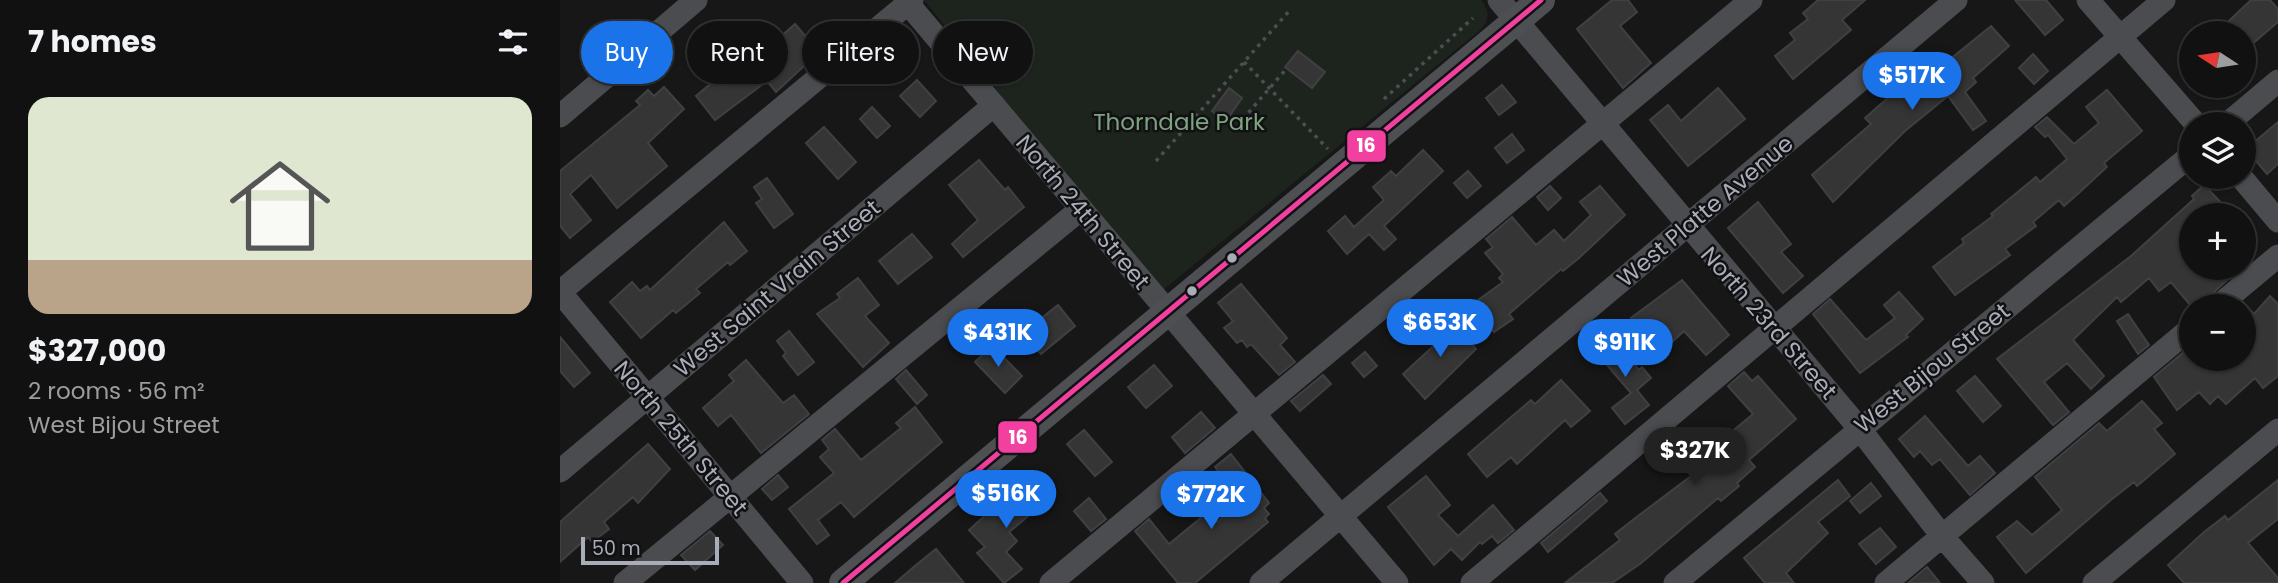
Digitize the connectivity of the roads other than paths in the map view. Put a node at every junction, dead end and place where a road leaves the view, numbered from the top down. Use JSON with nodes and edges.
{"nodes":[{"id":1,"x":696,"y":0,"type":"edge"},
{"id":2,"x":1541,"y":0,"type":"edge"},
{"id":3,"x":1751,"y":0,"type":"edge"},
{"id":4,"x":1956,"y":0,"type":"edge"},
{"id":5,"x":2088,"y":0,"type":"edge"},
{"id":6,"x":2164,"y":0,"type":"edge"},
{"id":7,"x":908,"y":1,"type":"edge"},
{"id":8,"x":1508,"y":10,"type":"edge"},
{"id":9,"x":2119,"y":37,"type":"junction"},
{"id":10,"x":2278,"y":81,"type":"edge"},
{"id":11,"x":994,"y":105,"type":"junction"},
{"id":12,"x":2185,"y":112,"type":"edge"},
{"id":13,"x":2241,"y":112,"type":"edge"},
{"id":14,"x":560,"y":116,"type":"edge"},
{"id":15,"x":1602,"y":125,"type":"junction"},
{"id":16,"x":2179,"y":165,"type":"edge"},
{"id":17,"x":2251,"y":189,"type":"edge"},
{"id":18,"x":1081,"y":209,"type":"junction"},
{"id":19,"x":2278,"y":221,"type":"edge"},
{"id":20,"x":1686,"y":226,"type":"junction"},
{"id":21,"x":2278,"y":256,"type":"edge"},
{"id":22,"x":560,"y":292,"type":"edge"},
{"id":23,"x":2232,"y":294,"type":"edge"},
{"id":24,"x":1167,"y":313,"type":"junction"},
{"id":25,"x":1772,"y":327,"type":"junction"},
{"id":26,"x":2179,"y":338,"type":"edge"},
{"id":27,"x":648,"y":398,"type":"junction"},
{"id":28,"x":1254,"y":414,"type":"junction"},
{"id":29,"x":1859,"y":428,"type":"junction"},
{"id":30,"x":2278,"y":430,"type":"edge"},
{"id":31,"x":560,"y":471,"type":"edge"},
{"id":32,"x":730,"y":497,"type":"junction"},
{"id":33,"x":1342,"y":516,"type":"junction"},
{"id":34,"x":1942,"y":536,"type":"junction"},
{"id":35,"x":625,"y":583,"type":"edge"},
{"id":36,"x":802,"y":583,"type":"edge"},
{"id":37,"x":843,"y":583,"type":"edge"},
{"id":38,"x":1051,"y":583,"type":"edge"},
{"id":39,"x":1261,"y":583,"type":"edge"},
{"id":40,"x":1397,"y":583,"type":"edge"},
{"id":41,"x":1472,"y":583,"type":"edge"},
{"id":42,"x":1675,"y":583,"type":"edge"},
{"id":43,"x":1886,"y":583,"type":"edge"},
{"id":44,"x":1983,"y":583,"type":"edge"},
{"id":45,"x":2094,"y":583,"type":"edge"}],
"edges":[{"from":1,"to":14,"type":"street"},
{"from":2,"to":8,"type":"main road"},
{"from":3,"to":15,"type":"street"},
{"from":4,"to":20,"type":"street","name":"West Platte Avenue"},
{"from":5,"to":9,"type":"street"},
{"from":6,"to":9,"type":"street"},
{"from":7,"to":11,"type":"street","name":"North 24th Street"},
{"from":7,"to":22,"type":"street"},
{"from":8,"to":15,"type":"street","name":"North 23rd Street"},
{"from":8,"to":24,"type":"main road"},
{"from":9,"to":12,"type":"street"},
{"from":9,"to":25,"type":"street"},
{"from":10,"to":13,"type":"street"},
{"from":11,"to":18,"type":"street","name":"North 24th Street"},
{"from":11,"to":27,"type":"street","name":"West Saint Vrain Street"},
{"from":15,"to":20,"type":"street","name":"North 23rd Street"},
{"from":15,"to":28,"type":"street"},
{"from":16,"to":29,"type":"street","name":"West Bijou Street"},
{"from":17,"to":19,"type":"street"},
{"from":18,"to":24,"type":"street","name":"North 24th Street"},
{"from":18,"to":32,"type":"street"},
{"from":20,"to":25,"type":"street","name":"North 23rd Street"},
{"from":20,"to":33,"type":"street","name":"West Platte Avenue"},
{"from":21,"to":23,"type":"street"},
{"from":22,"to":27,"type":"street","name":"North 25th Street"},
{"from":24,"to":28,"type":"street","name":"North 24th Street"},
{"from":24,"to":37,"type":"main road"},
{"from":25,"to":29,"type":"street","name":"North 23rd Street"},
{"from":25,"to":41,"type":"street"},
{"from":26,"to":34,"type":"street"},
{"from":27,"to":31,"type":"street","name":"West Saint Vrain Street"},
{"from":27,"to":32,"type":"street","name":"North 25th Street"},
{"from":28,"to":33,"type":"street","name":"North 24th Street"},
{"from":28,"to":38,"type":"street"},
{"from":29,"to":34,"type":"street","name":"North 23rd Street"},
{"from":29,"to":42,"type":"street","name":"West Bijou Street"},
{"from":30,"to":45,"type":"street"},
{"from":32,"to":35,"type":"street"},
{"from":32,"to":36,"type":"street","name":"North 25th Street"},
{"from":33,"to":39,"type":"street","name":"West Platte Avenue"},
{"from":33,"to":40,"type":"street","name":"North 24th Street"},
{"from":34,"to":43,"type":"street"},
{"from":34,"to":44,"type":"street","name":"North 23rd Street"}]}
